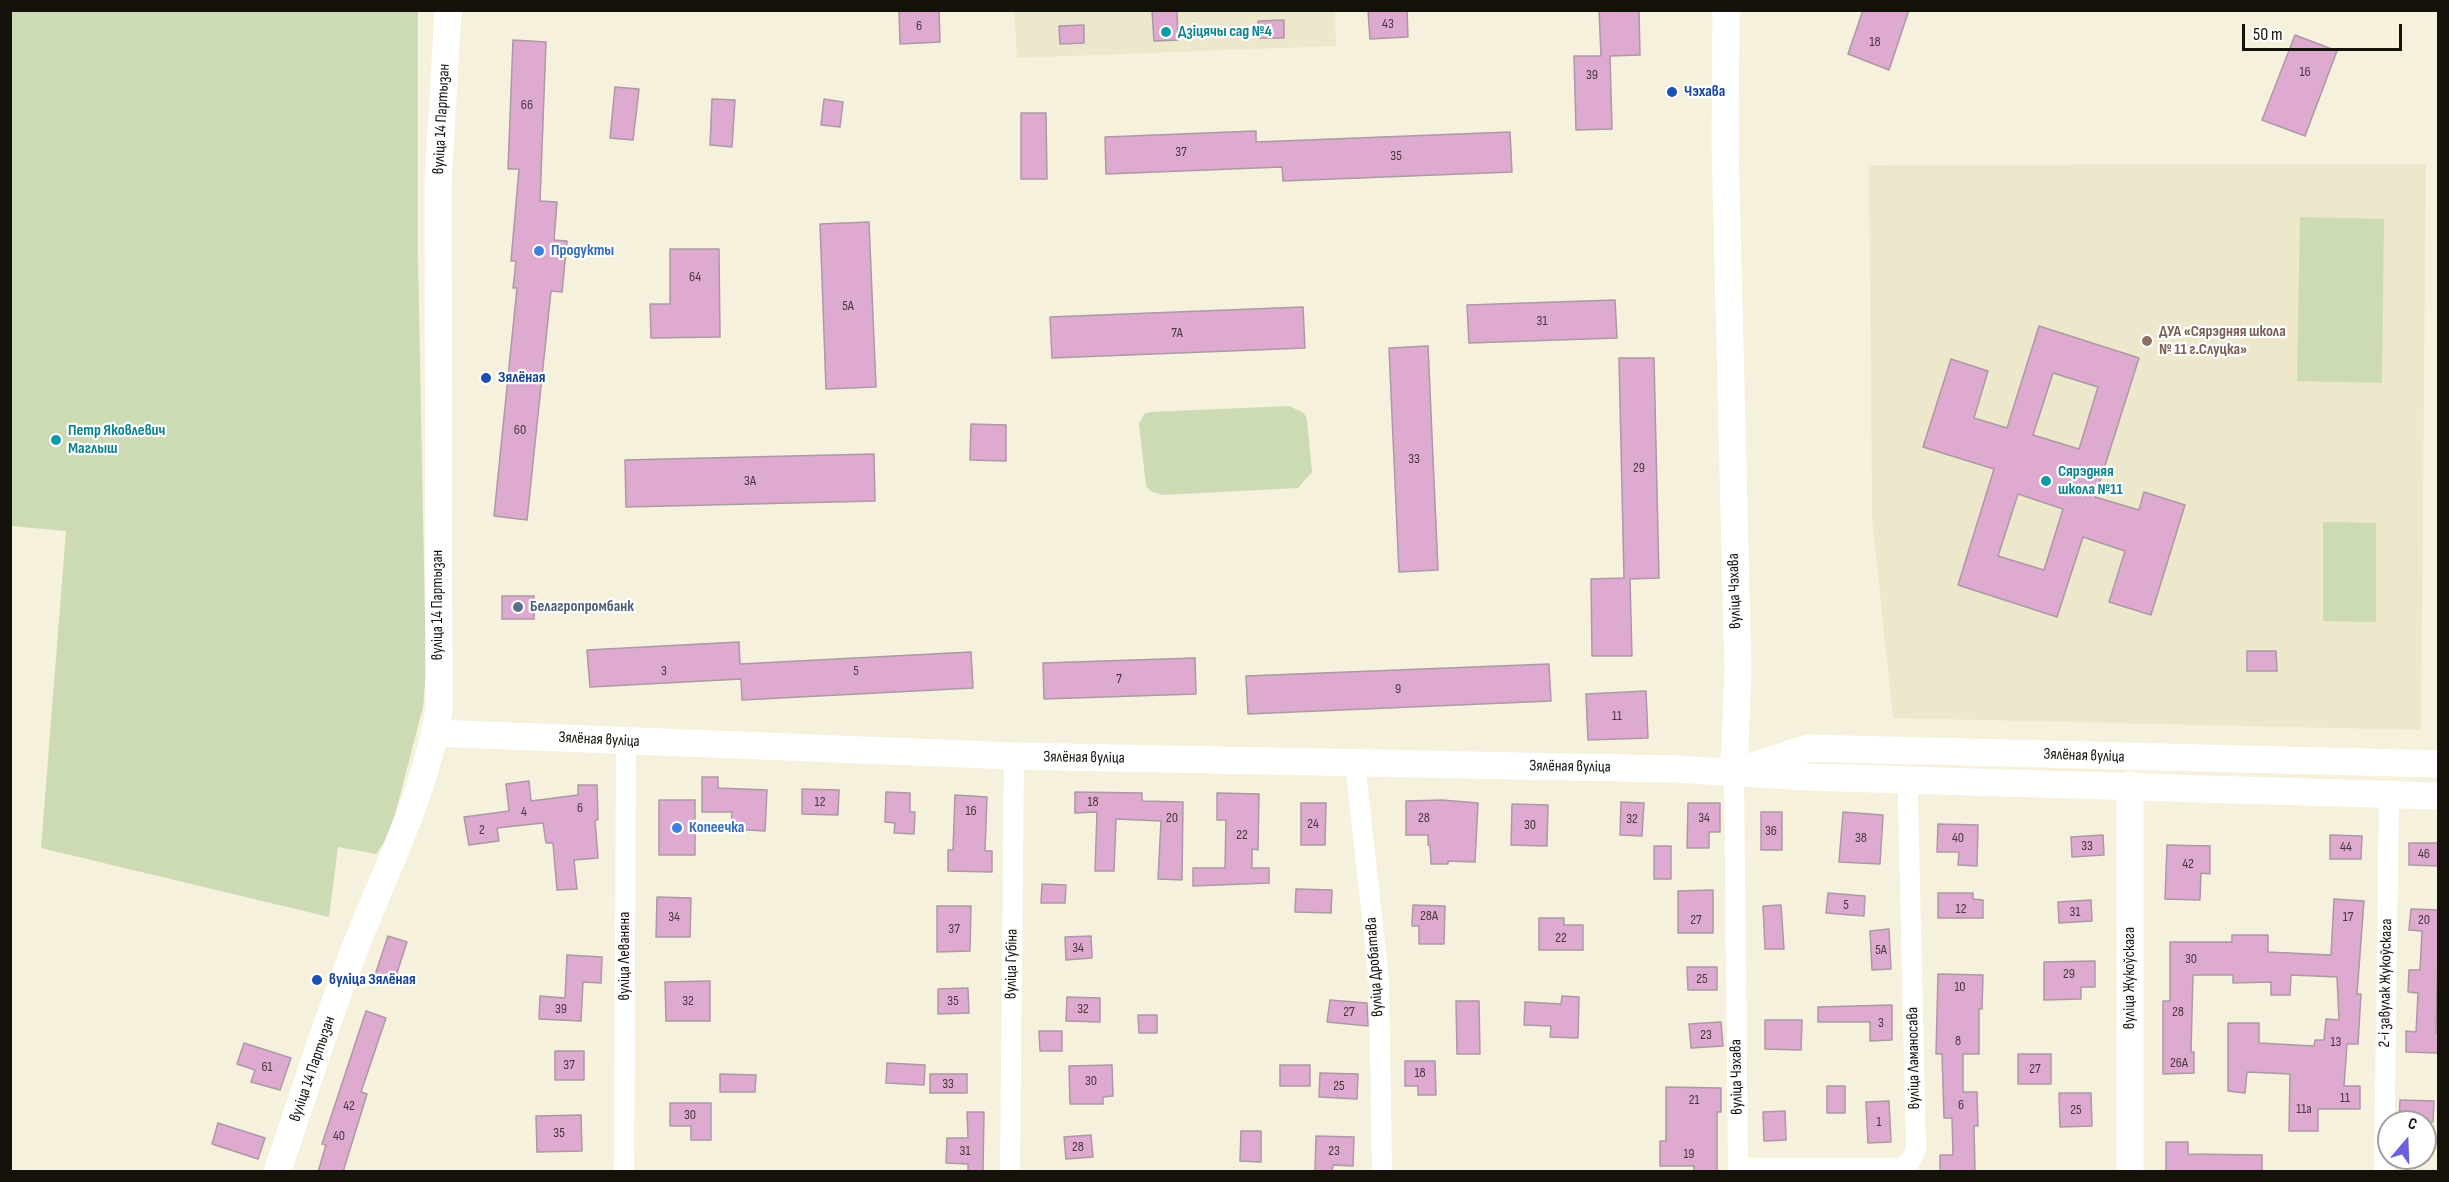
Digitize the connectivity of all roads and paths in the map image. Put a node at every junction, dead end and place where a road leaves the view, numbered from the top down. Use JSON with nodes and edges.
{"nodes":[{"id":1,"x":448,"y":10,"type":"edge"},
{"id":2,"x":1726,"y":10,"type":"edge"},
{"id":3,"x":435,"y":733,"type":"junction"},
{"id":4,"x":626,"y":741,"type":"junction"},
{"id":5,"x":1014,"y":756,"type":"junction"},
{"id":6,"x":1355,"y":763,"type":"junction"},
{"id":7,"x":2439,"y":764,"type":"edge"},
{"id":8,"x":1734,"y":772,"type":"junction"},
{"id":9,"x":1910,"y":779,"type":"junction"},
{"id":10,"x":2130,"y":785,"type":"junction"},
{"id":11,"x":2389,"y":794,"type":"junction"},
{"id":12,"x":2439,"y":796,"type":"edge"},
{"id":13,"x":1738,"y":1170,"type":"edge"},
{"id":14,"x":278,"y":1172,"type":"edge"},
{"id":15,"x":624,"y":1172,"type":"edge"},
{"id":16,"x":1010,"y":1172,"type":"edge"},
{"id":17,"x":1382,"y":1172,"type":"edge"},
{"id":18,"x":2130,"y":1172,"type":"edge"},
{"id":19,"x":2384,"y":1172,"type":"edge"}],
"edges":[{"from":1,"to":3,"type":"main road","name":"вуліца 14 Партызан"},
{"from":2,"to":8,"type":"main road","name":"вуліца Чэхава"},
{"from":3,"to":4,"type":"main road","name":"Зялёная вуліца"},
{"from":3,"to":14,"type":"main road","name":"вуліца 14 Партызан"},
{"from":4,"to":5,"type":"main road","name":"Зялёная вуліца"},
{"from":4,"to":15,"type":"street","name":"вуліца Леваняна"},
{"from":5,"to":6,"type":"main road","name":"Зялёная вуліца"},
{"from":5,"to":16,"type":"street","name":"вуліца Губіна"},
{"from":6,"to":8,"type":"main road","name":"Зялёная вуліца"},
{"from":6,"to":17,"type":"street","name":"вуліца Дробатава"},
{"from":7,"to":8,"type":"main road","name":"Зялёная вуліца"},
{"from":8,"to":9,"type":"main road","name":"Зялёная вуліца"},
{"from":8,"to":13,"type":"street","name":"вуліца Чэхава"},
{"from":9,"to":10,"type":"main road","name":"Зялёная вуліца"},
{"from":9,"to":13,"type":"street","name":"вуліца Ламаносава"},
{"from":10,"to":11,"type":"main road","name":"Зялёная вуліца"},
{"from":10,"to":18,"type":"main road","name":"вуліца Жукоўскага"},
{"from":11,"to":12,"type":"main road","name":"Зялёная вуліца"},
{"from":11,"to":19,"type":"street","name":"2-і завулак Жукоўскага"}]}
